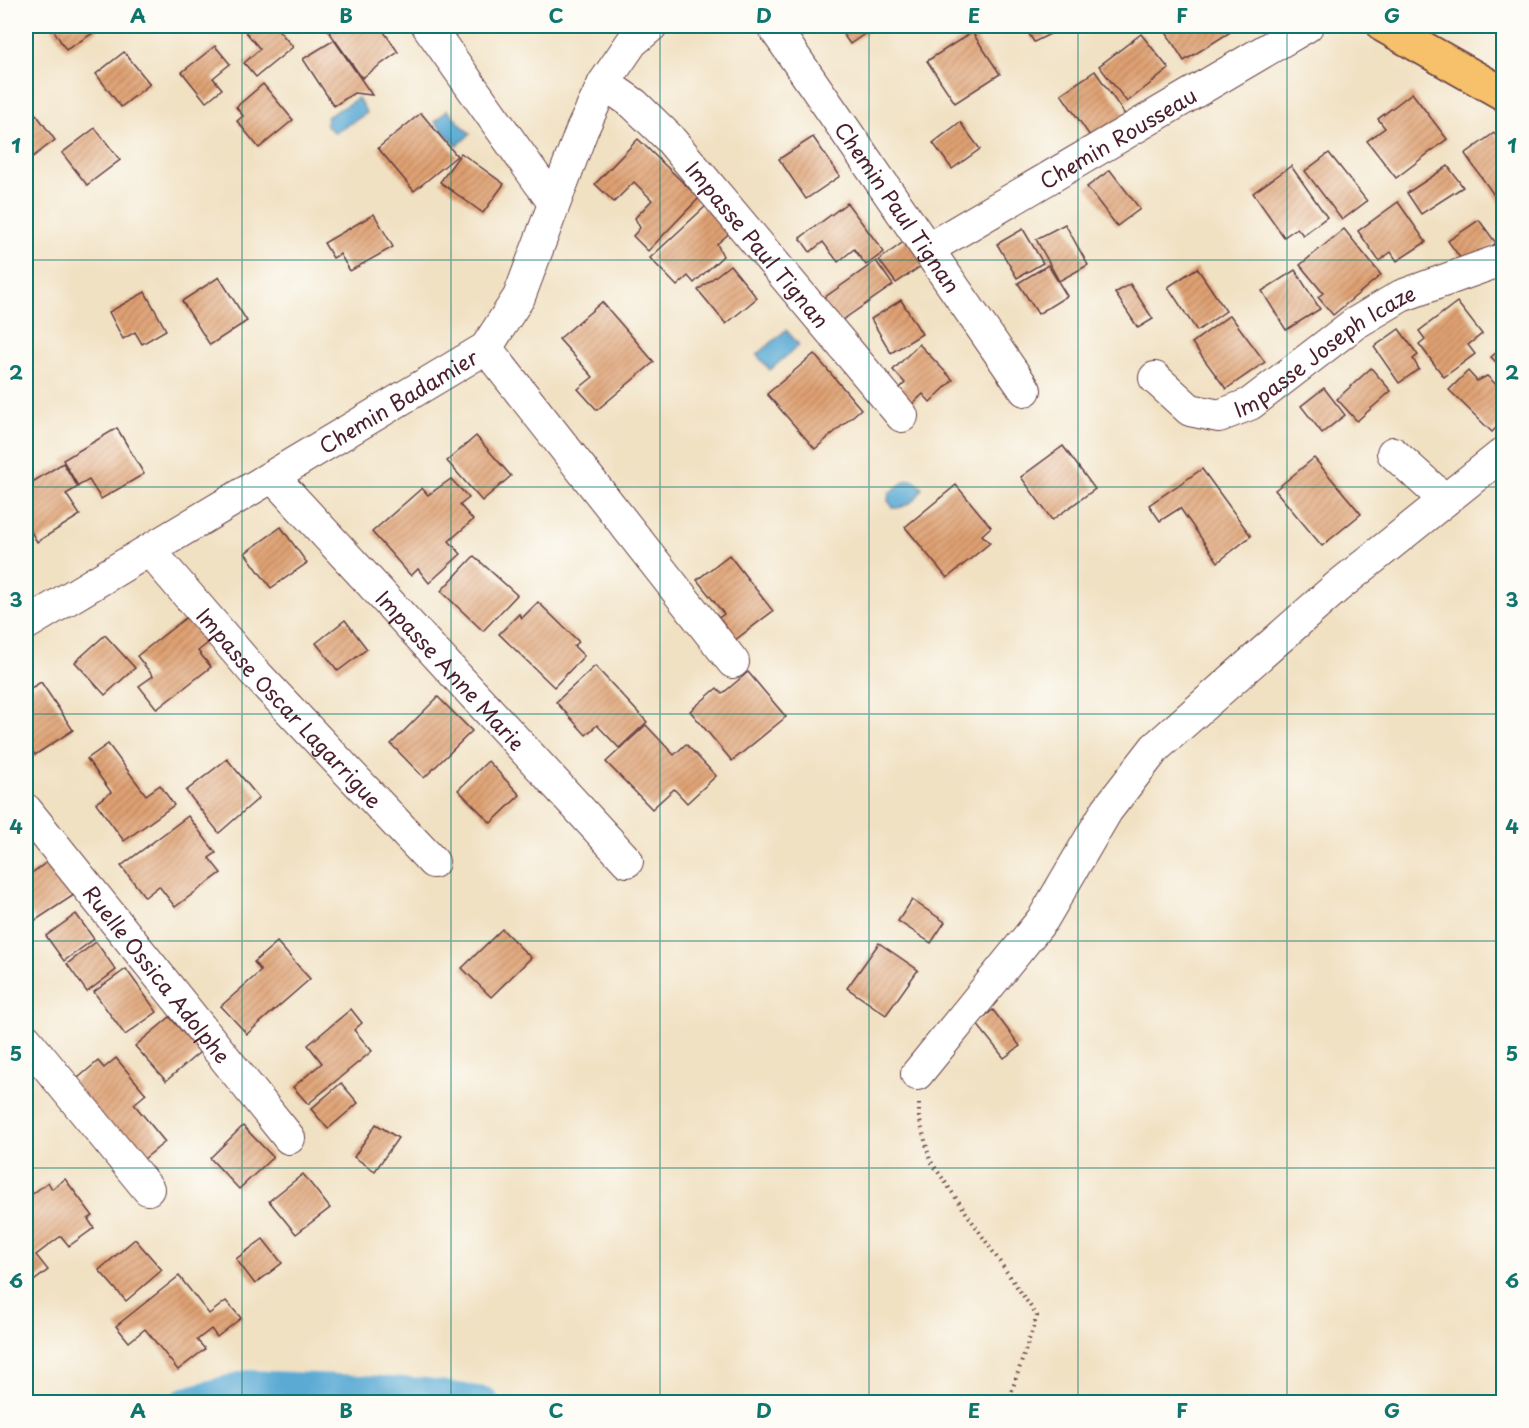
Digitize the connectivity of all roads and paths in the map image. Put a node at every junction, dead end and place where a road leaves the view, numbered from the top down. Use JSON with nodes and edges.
{"nodes":[{"id":1,"x":428,"y":26,"type":"edge"},
{"id":2,"x":651,"y":26,"type":"edge"},
{"id":3,"x":773,"y":26,"type":"edge"},
{"id":4,"x":1307,"y":26,"type":"edge"},
{"id":5,"x":1384,"y":26,"type":"edge"},
{"id":6,"x":604,"y":83,"type":"junction"},
{"id":7,"x":1503,"y":94,"type":"edge"},
{"id":8,"x":554,"y":203,"type":"junction"},
{"id":9,"x":928,"y":249,"type":"junction"},
{"id":10,"x":1503,"y":259,"type":"edge"},
{"id":11,"x":486,"y":348,"type":"junction"},
{"id":12,"x":1155,"y":378,"type":"dead end"},
{"id":13,"x":1025,"y":390,"type":"dead end"},
{"id":14,"x":902,"y":416,"type":"dead end"},
{"id":15,"x":1393,"y":453,"type":"dead end"},
{"id":16,"x":1503,"y":453,"type":"edge"},
{"id":17,"x":273,"y":478,"type":"junction"},
{"id":18,"x":1445,"y":500,"type":"junction"},
{"id":19,"x":150,"y":550,"type":"junction"},
{"id":20,"x":26,"y":624,"type":"edge"},
{"id":21,"x":733,"y":662,"type":"dead end"},
{"id":22,"x":26,"y":810,"type":"edge"},
{"id":23,"x":627,"y":861,"type":"dead end"},
{"id":24,"x":433,"y":862,"type":"dead end"},
{"id":25,"x":26,"y":1040,"type":"edge"},
{"id":26,"x":918,"y":1074,"type":"joint"},
{"id":27,"x":289,"y":1138,"type":"dead end"},
{"id":28,"x":148,"y":1189,"type":"dead end"},
{"id":29,"x":1008,"y":1402,"type":"edge"}],
"edges":[{"from":1,"to":8,"type":"street"},
{"from":2,"to":6,"type":"street","name":"Chemin Badamier"},
{"from":3,"to":9,"type":"street","name":"Chemin Paul Tignan"},
{"from":4,"to":9,"type":"street","name":"Chemin Rousseau"},
{"from":5,"to":7,"type":"main road"},
{"from":6,"to":8,"type":"street","name":"Chemin Badamier"},
{"from":6,"to":14,"type":"street","name":"Impasse Paul Tignan"},
{"from":8,"to":11,"type":"street","name":"Chemin Badamier"},
{"from":9,"to":13,"type":"street","name":"Chemin Paul Tignan"},
{"from":10,"to":12,"type":"street","name":"Impasse Joseph Icaze"},
{"from":11,"to":17,"type":"street","name":"Chemin Badamier"},
{"from":11,"to":21,"type":"street"},
{"from":15,"to":18,"type":"street"},
{"from":16,"to":18,"type":"street"},
{"from":17,"to":19,"type":"street","name":"Chemin Badamier"},
{"from":17,"to":23,"type":"street","name":"Impasse Anne Marie"},
{"from":18,"to":26,"type":"street"},
{"from":19,"to":20,"type":"street","name":"Chemin Badamier"},
{"from":19,"to":24,"type":"street","name":"Impasse Oscar Lagarrigue"},
{"from":22,"to":27,"type":"street","name":"Ruelle Ossica Adolphe"},
{"from":25,"to":28,"type":"street"},
{"from":26,"to":29,"type":"path"}]}
